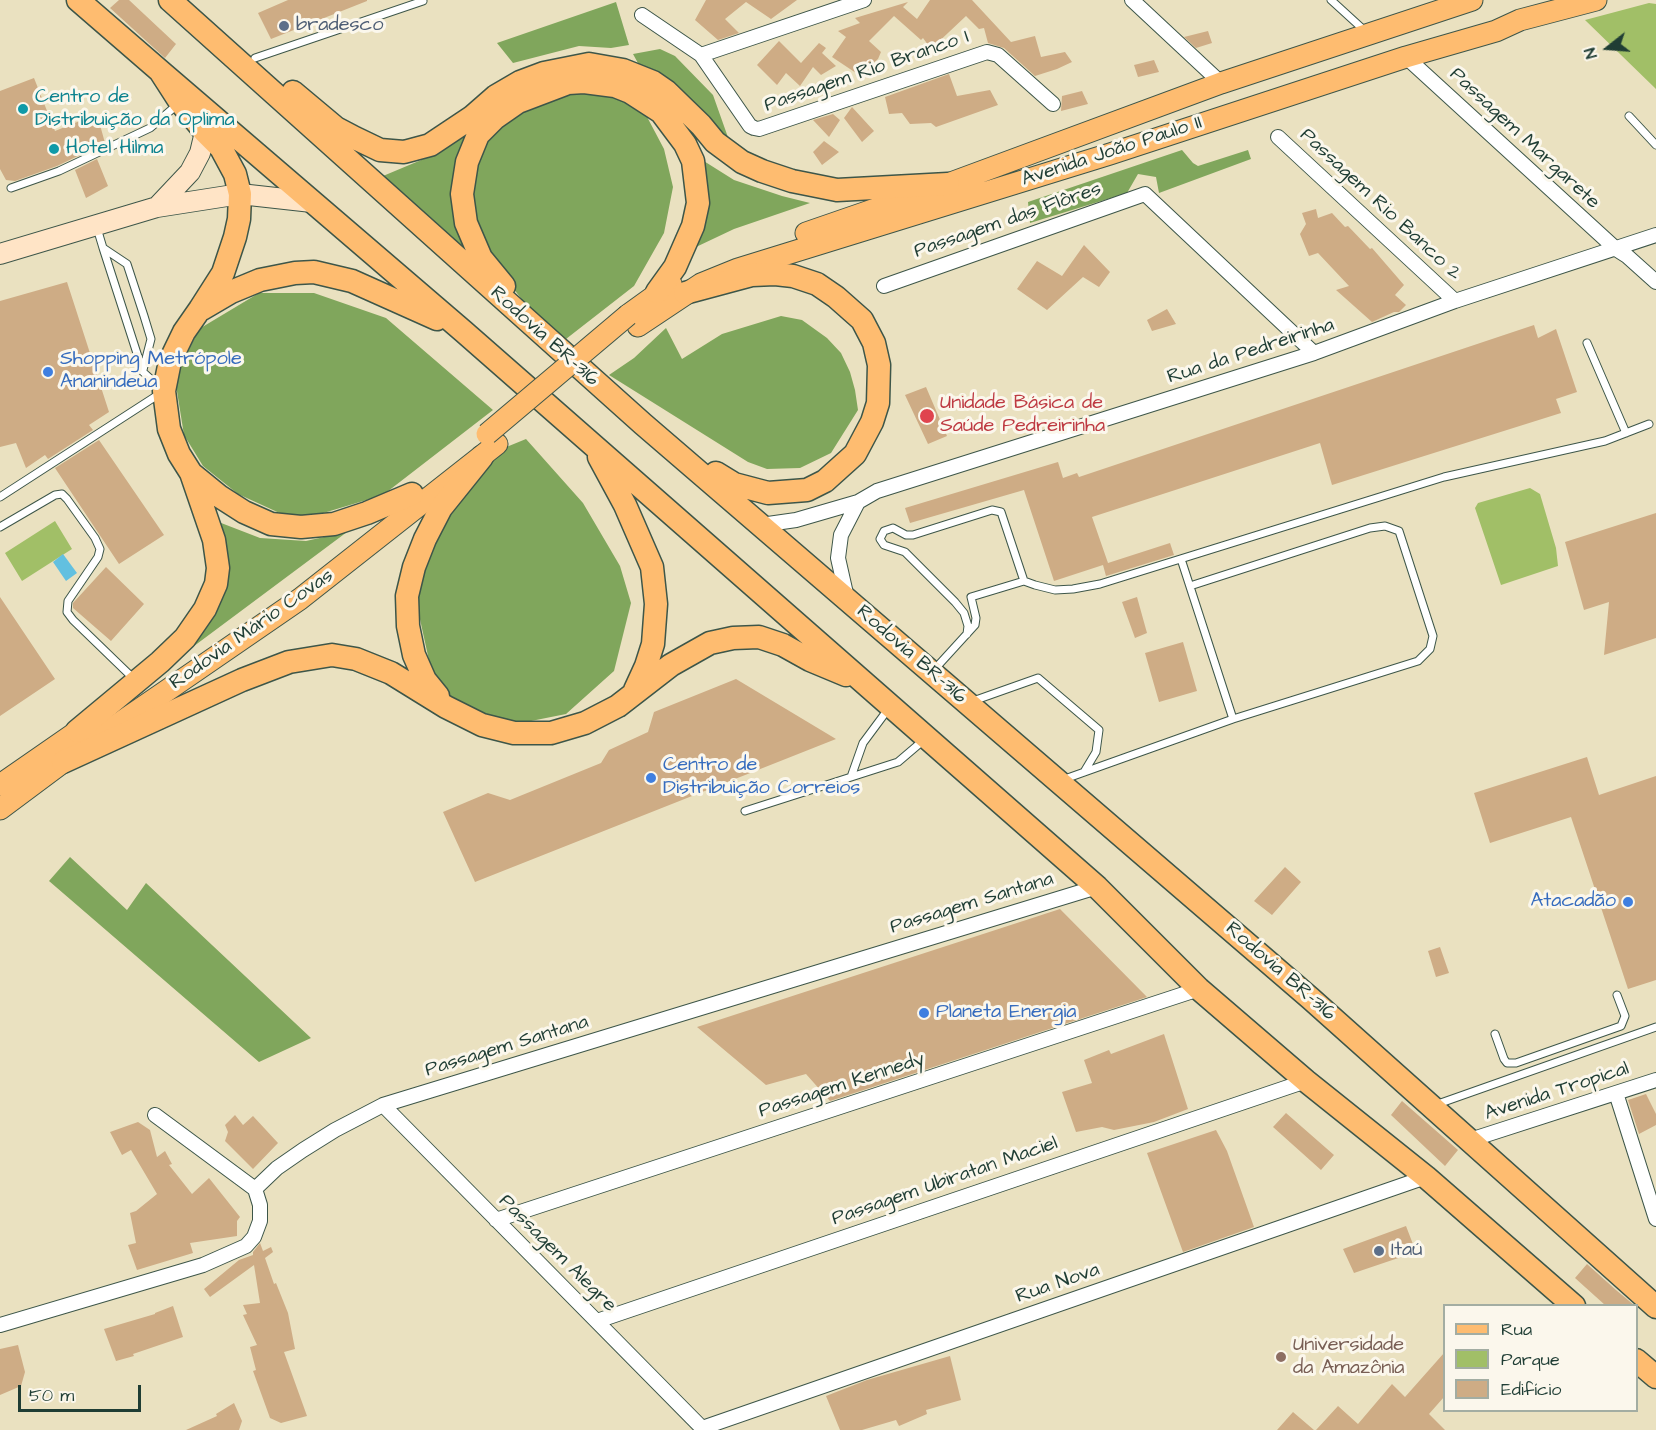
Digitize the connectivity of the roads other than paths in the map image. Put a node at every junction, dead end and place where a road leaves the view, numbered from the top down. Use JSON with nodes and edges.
{"nodes":[{"id":1,"x":78,"y":0,"type":"edge"},
{"id":2,"x":170,"y":0,"type":"edge"},
{"id":3,"x":864,"y":0,"type":"edge"},
{"id":4,"x":1132,"y":0,"type":"edge"},
{"id":5,"x":1331,"y":0,"type":"edge"},
{"id":6,"x":1472,"y":0,"type":"edge"},
{"id":7,"x":1596,"y":0,"type":"edge"},
{"id":8,"x":423,"y":1,"type":"edge"},
{"id":9,"x":642,"y":15,"type":"dead end"},
{"id":10,"x":197,"y":26,"type":"junction"},
{"id":11,"x":1369,"y":35,"type":"junction"},
{"id":12,"x":701,"y":55,"type":"junction"},
{"id":13,"x":1406,"y":57,"type":"junction"},
{"id":14,"x":255,"y":58,"type":"junction"},
{"id":15,"x":1221,"y":83,"type":"junction"},
{"id":16,"x":184,"y":98,"type":"junction"},
{"id":17,"x":1053,"y":104,"type":"dead end"},
{"id":18,"x":1629,"y":116,"type":"dead end"},
{"id":19,"x":205,"y":132,"type":"junction"},
{"id":20,"x":1278,"y":136,"type":"dead end"},
{"id":21,"x":1656,"y":145,"type":"edge"},
{"id":22,"x":948,"y":184,"type":"junction"},
{"id":23,"x":11,"y":188,"type":"dead end"},
{"id":24,"x":240,"y":194,"type":"junction"},
{"id":25,"x":312,"y":202,"type":"junction"},
{"id":26,"x":157,"y":207,"type":"junction"},
{"id":27,"x":97,"y":225,"type":"junction"},
{"id":28,"x":1656,"y":235,"type":"edge"},
{"id":29,"x":103,"y":248,"type":"junction"},
{"id":30,"x":1616,"y":249,"type":"junction"},
{"id":31,"x":0,"y":254,"type":"edge"},
{"id":32,"x":1656,"y":282,"type":"edge"},
{"id":33,"x":884,"y":286,"type":"dead end"},
{"id":34,"x":657,"y":292,"type":"junction"},
{"id":35,"x":685,"y":293,"type":"junction"},
{"id":36,"x":1455,"y":302,"type":"junction"},
{"id":37,"x":200,"y":309,"type":"junction"},
{"id":38,"x":633,"y":321,"type":"junction"},
{"id":39,"x":463,"y":331,"type":"junction"},
{"id":40,"x":544,"y":336,"type":"junction"},
{"id":41,"x":1587,"y":343,"type":"dead end"},
{"id":42,"x":1314,"y":353,"type":"junction"},
{"id":43,"x":143,"y":372,"type":"junction"},
{"id":44,"x":164,"y":391,"type":"junction"},
{"id":45,"x":643,"y":424,"type":"junction"},
{"id":46,"x":1649,"y":424,"type":"dead end"},
{"id":47,"x":1626,"y":433,"type":"junction"},
{"id":48,"x":489,"y":445,"type":"junction"},
{"id":49,"x":593,"y":445,"type":"junction"},
{"id":50,"x":191,"y":473,"type":"junction"},
{"id":51,"x":412,"y":494,"type":"junction"},
{"id":52,"x":0,"y":497,"type":"edge"},
{"id":53,"x":858,"y":502,"type":"junction"},
{"id":54,"x":761,"y":525,"type":"junction"},
{"id":55,"x":0,"y":527,"type":"edge"},
{"id":56,"x":1181,"y":559,"type":"junction"},
{"id":57,"x":1024,"y":580,"type":"junction"},
{"id":58,"x":1190,"y":586,"type":"junction"},
{"id":59,"x":970,"y":597,"type":"junction"},
{"id":60,"x":847,"y":598,"type":"junction"},
{"id":61,"x":955,"y":602,"type":"junction"},
{"id":62,"x":967,"y":634,"type":"junction"},
{"id":63,"x":931,"y":673,"type":"junction"},
{"id":64,"x":137,"y":681,"type":"junction"},
{"id":65,"x":862,"y":681,"type":"junction"},
{"id":66,"x":633,"y":694,"type":"junction"},
{"id":67,"x":966,"y":704,"type":"junction"},
{"id":68,"x":891,"y":706,"type":"junction"},
{"id":69,"x":446,"y":707,"type":"junction"},
{"id":70,"x":1233,"y":719,"type":"junction"},
{"id":71,"x":77,"y":731,"type":"junction"},
{"id":72,"x":926,"y":738,"type":"junction"},
{"id":73,"x":63,"y":762,"type":"junction"},
{"id":74,"x":1084,"y":772,"type":"junction"},
{"id":75,"x":851,"y":777,"type":"junction"},
{"id":76,"x":1057,"y":782,"type":"junction"},
{"id":77,"x":0,"y":784,"type":"edge"},
{"id":78,"x":0,"y":808,"type":"edge"},
{"id":79,"x":745,"y":811,"type":"dead end"},
{"id":80,"x":1097,"y":886,"type":"junction"},
{"id":81,"x":1199,"y":989,"type":"junction"},
{"id":82,"x":1617,"y":995,"type":"dead end"},
{"id":83,"x":1656,"y":1027,"type":"edge"},
{"id":84,"x":1495,"y":1034,"type":"dead end"},
{"id":85,"x":1656,"y":1080,"type":"edge"},
{"id":86,"x":1306,"y":1081,"type":"junction"},
{"id":87,"x":1616,"y":1093,"type":"junction"},
{"id":88,"x":382,"y":1105,"type":"junction"},
{"id":89,"x":1431,"y":1106,"type":"junction"},
{"id":90,"x":155,"y":1115,"type":"dead end"},
{"id":91,"x":1470,"y":1140,"type":"junction"},
{"id":92,"x":1426,"y":1177,"type":"junction"},
{"id":93,"x":255,"y":1189,"type":"junction"},
{"id":94,"x":1656,"y":1219,"type":"edge"},
{"id":95,"x":496,"y":1220,"type":"junction"},
{"id":96,"x":1573,"y":1304,"type":"edge"},
{"id":97,"x":1656,"y":1307,"type":"edge"},
{"id":98,"x":597,"y":1321,"type":"junction"},
{"id":99,"x":0,"y":1325,"type":"edge"},
{"id":100,"x":1638,"y":1362,"type":"edge"},
{"id":101,"x":1656,"y":1377,"type":"edge"},
{"id":102,"x":703,"y":1429,"type":"edge"}],
"edges":[{"from":1,"to":16,"type":"highway"},
{"from":2,"to":10,"type":"highway","name":"Rodovia BR-316"},
{"from":3,"to":12,"type":"street"},
{"from":4,"to":15,"type":"street"},
{"from":5,"to":11,"type":"lane"},
{"from":6,"to":11,"type":"main road","name":"Avenida João Paulo II"},
{"from":7,"to":13,"type":"main road","name":"Avenida João Paulo II"},
{"from":8,"to":14,"type":"lane"},
{"from":9,"to":12,"type":"street"},
{"from":10,"to":14,"type":"highway"},
{"from":10,"to":40,"type":"highway","name":"Rodovia BR-316"},
{"from":11,"to":15,"type":"main road","name":"Avenida João Paulo II"},
{"from":12,"to":17,"type":"street","name":"Passagem Rio Branco I"},
{"from":13,"to":30,"type":"street","name":"Passagem Margarete"},
{"from":13,"to":35,"type":"main road","name":"Avenida João Paulo II"},
{"from":14,"to":22,"type":"highway"},
{"from":15,"to":22,"type":"main road","name":"Avenida João Paulo II"},
{"from":16,"to":19,"type":"highway"},
{"from":16,"to":23,"type":"lane"},
{"from":16,"to":25,"type":"highway"},
{"from":18,"to":21,"type":"lane"},
{"from":19,"to":24,"type":"highway"},
{"from":19,"to":26,"type":"main road"},
{"from":20,"to":36,"type":"street","name":"Passagem Rio Banco 2"},
{"from":22,"to":34,"type":"main road","name":"Avenida João Paulo II"},
{"from":24,"to":25,"type":"main road"},
{"from":24,"to":26,"type":"main road"},
{"from":24,"to":37,"type":"highway"},
{"from":25,"to":39,"type":"highway"},
{"from":26,"to":27,"type":"main road"},
{"from":27,"to":29,"type":"lane"},
{"from":27,"to":31,"type":"main road"},
{"from":28,"to":30,"type":"street","name":"Rua da Pedreirinha"},
{"from":29,"to":43,"type":"lane"},
{"from":29,"to":43,"type":"lane"},
{"from":30,"to":32,"type":"street","name":"Passagem Margarete"},
{"from":30,"to":36,"type":"street","name":"Rua da Pedreirinha"},
{"from":33,"to":42,"type":"street","name":"Passagem das Flôres"},
{"from":34,"to":38,"type":"main road","name":"Avenida João Paulo II"},
{"from":34,"to":40,"type":"highway"},
{"from":35,"to":38,"type":"main road","name":"Avenida João Paulo II"},
{"from":35,"to":45,"type":"highway"},
{"from":36,"to":42,"type":"street","name":"Rua da Pedreirinha"},
{"from":37,"to":39,"type":"highway"},
{"from":37,"to":44,"type":"highway"},
{"from":38,"to":48,"type":"main road","bridge":true},
{"from":39,"to":49,"type":"highway"},
{"from":40,"to":45,"type":"highway","name":"Rodovia BR-316"},
{"from":41,"to":47,"type":"lane"},
{"from":42,"to":53,"type":"street","name":"Rua da Pedreirinha"},
{"from":43,"to":44,"type":"lane"},
{"from":44,"to":50,"type":"highway"},
{"from":44,"to":52,"type":"lane"},
{"from":45,"to":54,"type":"highway","name":"Rodovia BR-316"},
{"from":46,"to":47,"type":"lane"},
{"from":47,"to":56,"type":"lane"},
{"from":48,"to":51,"type":"main road","name":"Rodovia Mário Covas"},
{"from":48,"to":69,"type":"highway"},
{"from":48,"to":73,"type":"main road","name":"Rodovia Mário Covas"},
{"from":49,"to":65,"type":"highway"},
{"from":49,"to":66,"type":"highway"},
{"from":50,"to":51,"type":"highway"},
{"from":50,"to":64,"type":"highway"},
{"from":51,"to":71,"type":"main road","name":"Rodovia Mário Covas"},
{"from":53,"to":54,"type":"street","name":"Rua da Pedreirinha"},
{"from":53,"to":60,"type":"street"},
{"from":54,"to":60,"type":"highway","name":"Rodovia BR-316"},
{"from":55,"to":64,"type":"lane"},
{"from":56,"to":57,"type":"lane"},
{"from":56,"to":58,"type":"lane"},
{"from":57,"to":59,"type":"lane"},
{"from":57,"to":61,"type":"lane"},
{"from":58,"to":70,"type":"lane"},
{"from":58,"to":70,"type":"lane"},
{"from":59,"to":61,"type":"lane"},
{"from":59,"to":62,"type":"lane"},
{"from":60,"to":63,"type":"highway","name":"Rodovia BR-316"},
{"from":61,"to":62,"type":"lane"},
{"from":62,"to":63,"type":"lane"},
{"from":63,"to":67,"type":"highway","name":"Rodovia BR-316"},
{"from":64,"to":71,"type":"highway"},
{"from":65,"to":66,"type":"highway"},
{"from":65,"to":68,"type":"highway"},
{"from":66,"to":69,"type":"highway"},
{"from":67,"to":74,"type":"lane"},
{"from":67,"to":76,"type":"highway","name":"Rodovia BR-316"},
{"from":68,"to":72,"type":"highway"},
{"from":68,"to":75,"type":"lane"},
{"from":69,"to":73,"type":"highway"},
{"from":70,"to":74,"type":"lane"},
{"from":71,"to":77,"type":"main road","name":"Rodovia Mário Covas"},
{"from":72,"to":75,"type":"lane"},
{"from":72,"to":80,"type":"highway"},
{"from":73,"to":78,"type":"main road","name":"Rodovia Mário Covas"},
{"from":74,"to":76,"type":"lane"},
{"from":75,"to":79,"type":"lane"},
{"from":76,"to":89,"type":"highway","name":"Rodovia BR-316"},
{"from":80,"to":81,"type":"highway"},
{"from":80,"to":88,"type":"street","name":"Passagem Santana"},
{"from":81,"to":86,"type":"highway"},
{"from":81,"to":95,"type":"street","name":"Passagem Kennedy"},
{"from":82,"to":84,"type":"lane"},
{"from":83,"to":89,"type":"lane"},
{"from":85,"to":87,"type":"street","name":"Avenida Tropical"},
{"from":86,"to":92,"type":"highway"},
{"from":86,"to":98,"type":"street","name":"Passagem Ubiratan Maciel"},
{"from":87,"to":91,"type":"street","name":"Avenida Tropical"},
{"from":87,"to":94,"type":"street"},
{"from":88,"to":93,"type":"street","name":"Passagem Santana"},
{"from":88,"to":95,"type":"street","name":"Passagem Alegre"},
{"from":89,"to":91,"type":"highway","name":"Rodovia BR-316"},
{"from":90,"to":93,"type":"street"},
{"from":91,"to":97,"type":"highway","name":"Rodovia BR-316"},
{"from":92,"to":96,"type":"highway"},
{"from":92,"to":102,"type":"street","name":"Rua Nova"},
{"from":93,"to":99,"type":"street"},
{"from":95,"to":98,"type":"street","name":"Passagem Alegre"},
{"from":98,"to":102,"type":"street","name":"Passagem Alegre"},
{"from":100,"to":101,"type":"highway"}]}
